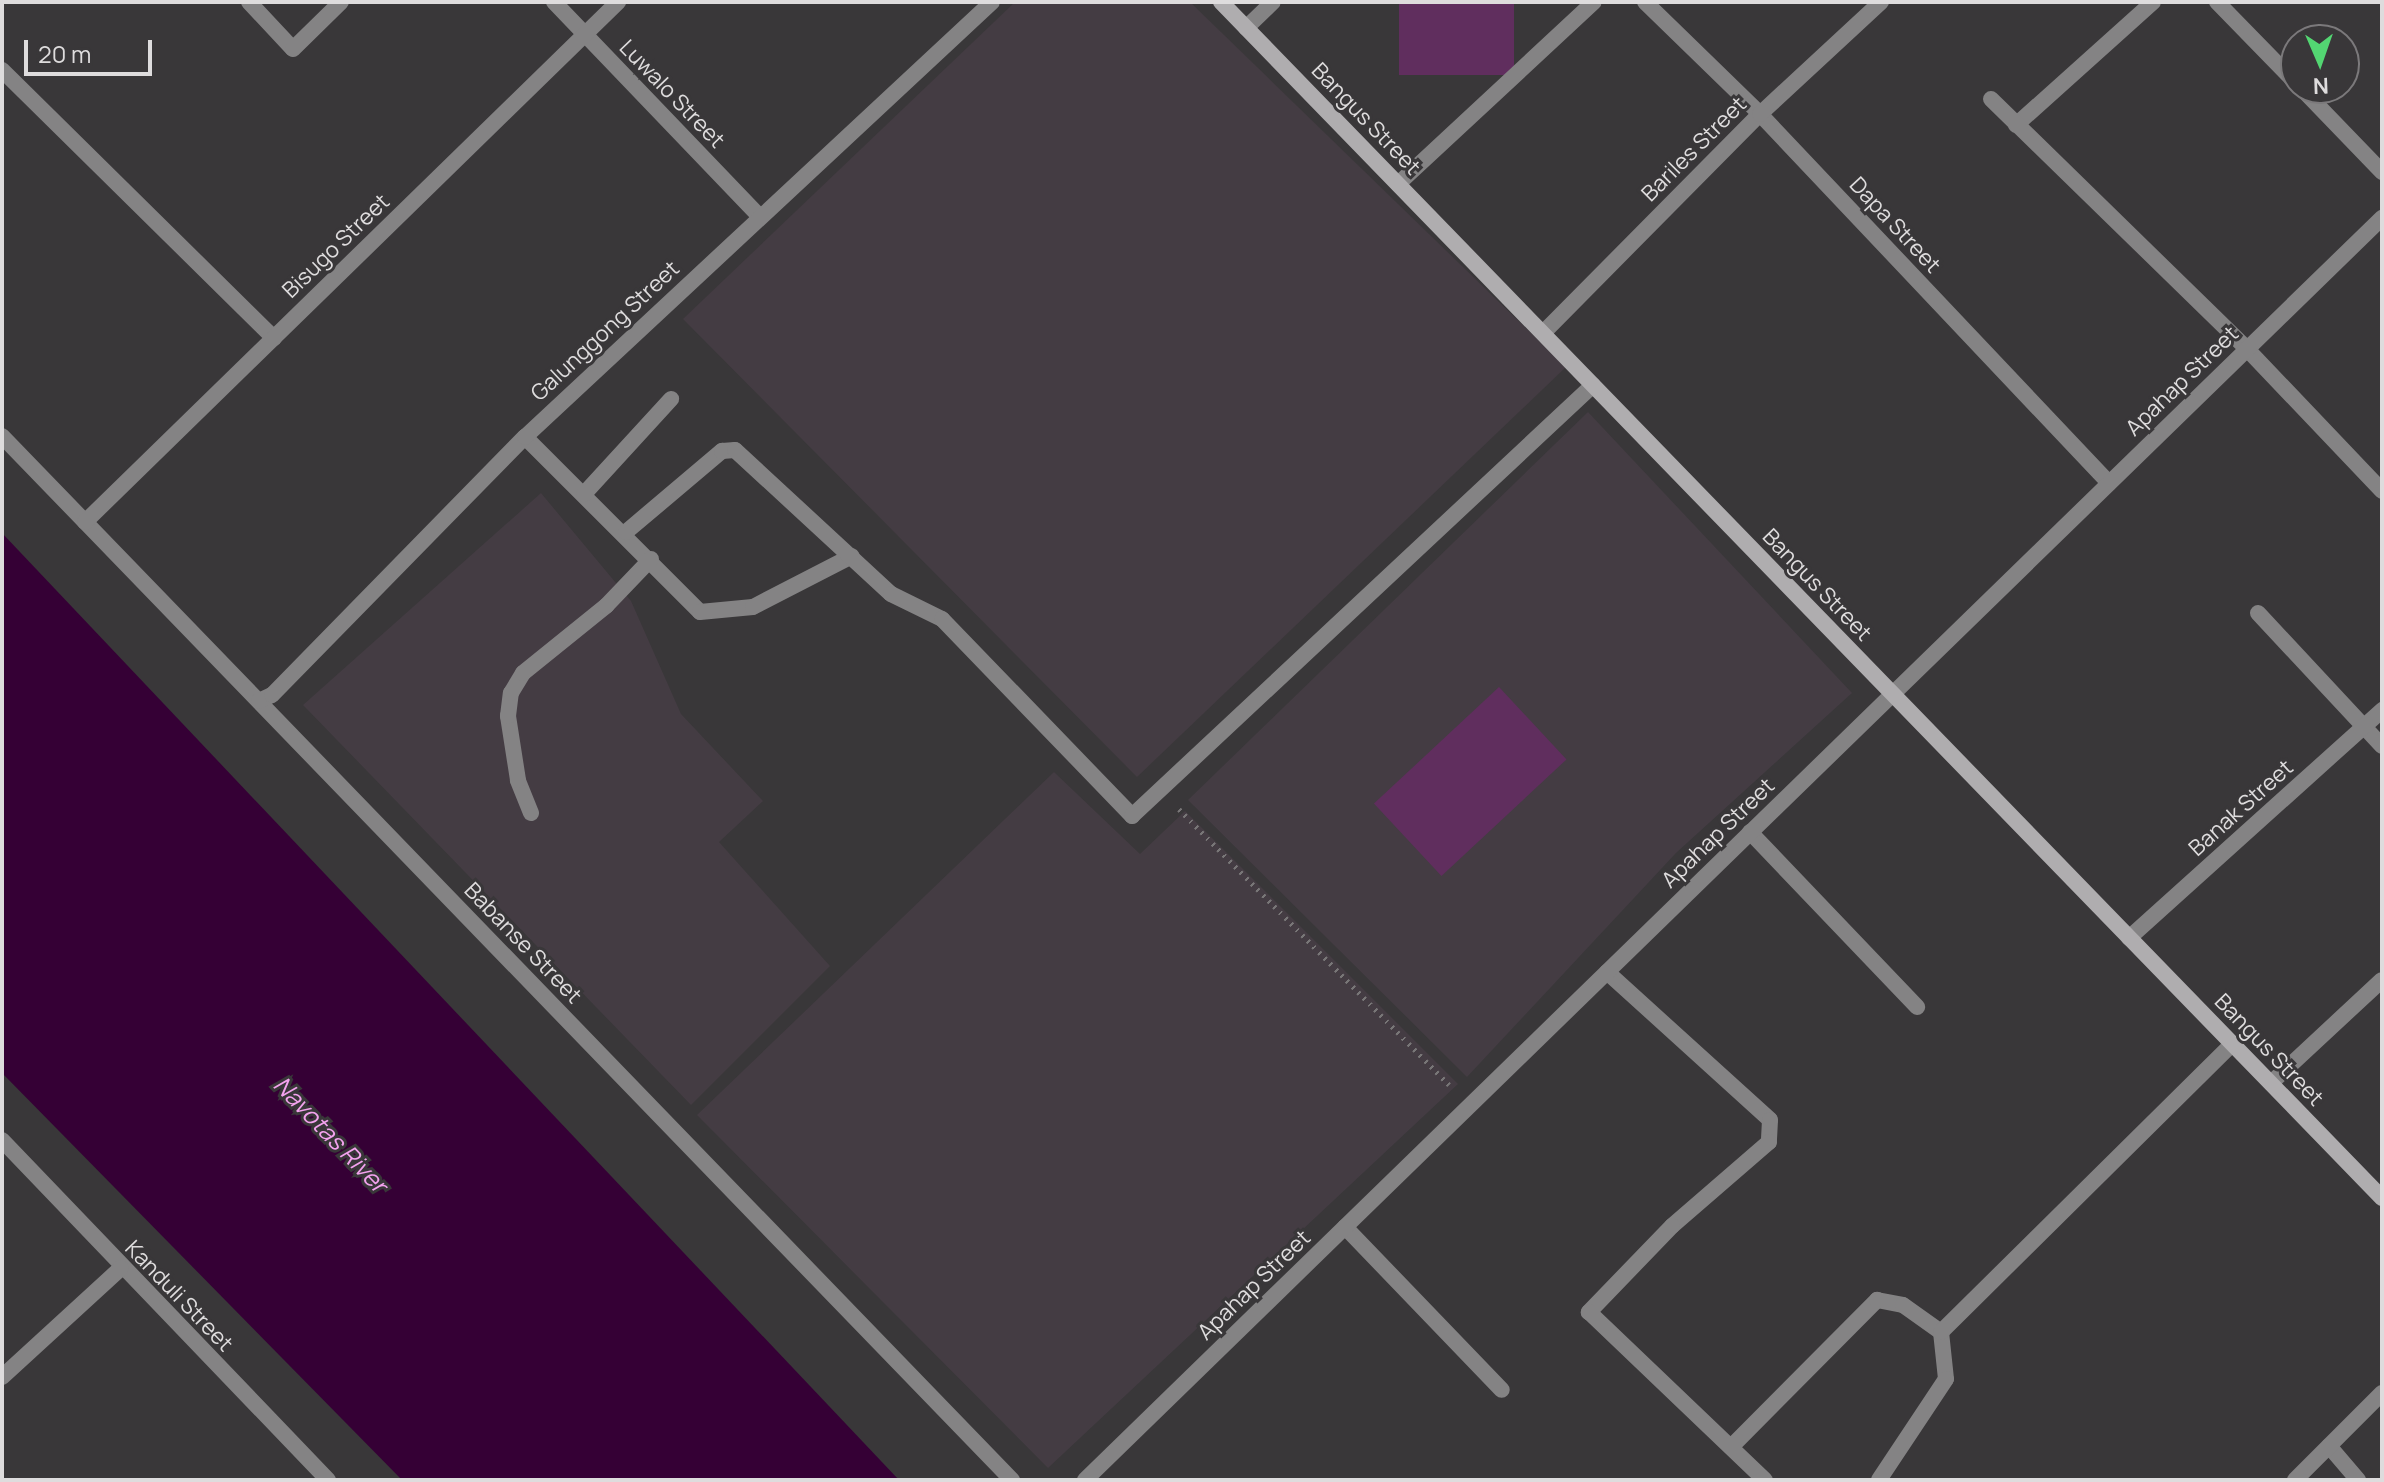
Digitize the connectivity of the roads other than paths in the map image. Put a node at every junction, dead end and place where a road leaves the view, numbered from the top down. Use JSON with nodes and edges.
{"nodes":[{"id":1,"x":249,"y":2,"type":"edge"},
{"id":2,"x":341,"y":2,"type":"edge"},
{"id":3,"x":554,"y":2,"type":"edge"},
{"id":4,"x":618,"y":2,"type":"edge"},
{"id":5,"x":992,"y":2,"type":"edge"},
{"id":6,"x":1221,"y":2,"type":"edge"},
{"id":7,"x":1273,"y":2,"type":"edge"},
{"id":8,"x":1594,"y":2,"type":"edge"},
{"id":9,"x":1645,"y":2,"type":"edge"},
{"id":10,"x":1881,"y":2,"type":"edge"},
{"id":11,"x":2153,"y":2,"type":"edge"},
{"id":12,"x":2217,"y":2,"type":"edge"},
{"id":13,"x":1246,"y":28,"type":"junction"},
{"id":14,"x":585,"y":34,"type":"junction"},
{"id":15,"x":2280,"y":67,"type":"edge"},
{"id":16,"x":2,"y":70,"type":"edge"},
{"id":17,"x":1991,"y":99,"type":"dead end"},
{"id":18,"x":2316,"y":104,"type":"edge"},
{"id":19,"x":1760,"y":114,"type":"junction"},
{"id":20,"x":2016,"y":125,"type":"junction"},
{"id":21,"x":2382,"y":172,"type":"edge"},
{"id":22,"x":1398,"y":184,"type":"junction"},
{"id":23,"x":759,"y":216,"type":"junction"},
{"id":24,"x":2382,"y":218,"type":"edge"},
{"id":25,"x":1543,"y":333,"type":"junction"},
{"id":26,"x":274,"y":338,"type":"junction"},
{"id":27,"x":2247,"y":349,"type":"junction"},
{"id":28,"x":1593,"y":385,"type":"junction"},
{"id":29,"x":671,"y":399,"type":"dead end"},
{"id":30,"x":2,"y":436,"type":"edge"},
{"id":31,"x":525,"y":437,"type":"junction"},
{"id":32,"x":2109,"y":483,"type":"junction"},
{"id":33,"x":2382,"y":491,"type":"edge"},
{"id":34,"x":584,"y":494,"type":"junction"},
{"id":35,"x":85,"y":522,"type":"junction"},
{"id":36,"x":626,"y":532,"type":"junction"},
{"id":37,"x":852,"y":556,"type":"junction"},
{"id":38,"x":651,"y":559,"type":"junction"},
{"id":39,"x":2258,"y":613,"type":"dead end"},
{"id":40,"x":1893,"y":694,"type":"junction"},
{"id":41,"x":259,"y":701,"type":"junction"},
{"id":42,"x":2382,"y":710,"type":"edge"},
{"id":43,"x":2364,"y":727,"type":"junction"},
{"id":44,"x":2382,"y":746,"type":"edge"},
{"id":45,"x":531,"y":813,"type":"dead end"},
{"id":46,"x":1750,"y":832,"type":"junction"},
{"id":47,"x":2129,"y":938,"type":"junction"},
{"id":48,"x":1607,"y":972,"type":"junction"},
{"id":49,"x":2382,"y":980,"type":"edge"},
{"id":50,"x":1917,"y":1007,"type":"dead end"},
{"id":51,"x":2232,"y":1044,"type":"junction"},
{"id":52,"x":2271,"y":1083,"type":"junction"},
{"id":53,"x":2,"y":1140,"type":"edge"},
{"id":54,"x":2382,"y":1198,"type":"edge"},
{"id":55,"x":1345,"y":1227,"type":"junction"},
{"id":56,"x":121,"y":1268,"type":"junction"},
{"id":57,"x":1941,"y":1332,"type":"junction"},
{"id":58,"x":2,"y":1377,"type":"edge"},
{"id":59,"x":1502,"y":1390,"type":"dead end"},
{"id":60,"x":2382,"y":1393,"type":"edge"},
{"id":61,"x":1732,"y":1446,"type":"junction"},
{"id":62,"x":2329,"y":1446,"type":"junction"},
{"id":63,"x":328,"y":1480,"type":"edge"},
{"id":64,"x":1012,"y":1480,"type":"edge"},
{"id":65,"x":1085,"y":1480,"type":"edge"},
{"id":66,"x":1765,"y":1480,"type":"edge"},
{"id":67,"x":1879,"y":1480,"type":"edge"},
{"id":68,"x":2295,"y":1480,"type":"edge"},
{"id":69,"x":2358,"y":1480,"type":"edge"}],
"edges":[{"from":1,"to":2,"type":"street"},
{"from":3,"to":14,"type":"street","name":"Luwalo Street"},
{"from":4,"to":14,"type":"street","name":"Bisugo Street"},
{"from":5,"to":23,"type":"street","name":"Galunggong Street"},
{"from":6,"to":13,"type":"street","name":"Bangus Street"},
{"from":7,"to":13,"type":"street"},
{"from":8,"to":22,"type":"street"},
{"from":9,"to":19,"type":"street","name":"Dapa Street"},
{"from":10,"to":19,"type":"street","name":"Bariles Street"},
{"from":11,"to":20,"type":"street"},
{"from":12,"to":15,"type":"street"},
{"from":13,"to":22,"type":"street","name":"Bangus Street"},
{"from":14,"to":23,"type":"street","name":"Luwalo Street"},
{"from":14,"to":26,"type":"street","name":"Bisugo Street"},
{"from":16,"to":26,"type":"street"},
{"from":17,"to":20,"type":"street"},
{"from":18,"to":21,"type":"street"},
{"from":19,"to":25,"type":"street","name":"Bariles Street"},
{"from":19,"to":32,"type":"street","name":"Dapa Street"},
{"from":20,"to":27,"type":"street"},
{"from":22,"to":25,"type":"street","name":"Bangus Street"},
{"from":23,"to":31,"type":"street","name":"Galunggong Street"},
{"from":24,"to":27,"type":"street","name":"Apahap Street"},
{"from":25,"to":28,"type":"street","name":"Bangus Street"},
{"from":26,"to":35,"type":"street","name":"Bisugo Street"},
{"from":27,"to":32,"type":"street","name":"Apahap Street"},
{"from":27,"to":33,"type":"street"},
{"from":28,"to":37,"type":"street"},
{"from":28,"to":40,"type":"street","name":"Bangus Street"},
{"from":29,"to":34,"type":"street"},
{"from":30,"to":35,"type":"street","name":"Babanse Street"},
{"from":31,"to":34,"type":"street"},
{"from":31,"to":41,"type":"street","name":"Galunggong Street"},
{"from":32,"to":40,"type":"street","name":"Apahap Street"},
{"from":34,"to":36,"type":"street"},
{"from":35,"to":41,"type":"street","name":"Babanse Street"},
{"from":36,"to":37,"type":"street"},
{"from":36,"to":38,"type":"street"},
{"from":37,"to":38,"type":"street"},
{"from":38,"to":45,"type":"street"},
{"from":39,"to":43,"type":"street"},
{"from":40,"to":46,"type":"street","name":"Apahap Street"},
{"from":40,"to":47,"type":"street","name":"Bangus Street"},
{"from":41,"to":64,"type":"street","name":"Babanse Street"},
{"from":42,"to":43,"type":"street","name":"Banak Street"},
{"from":43,"to":44,"type":"street"},
{"from":43,"to":47,"type":"street","name":"Banak Street"},
{"from":46,"to":48,"type":"street","name":"Apahap Street"},
{"from":46,"to":50,"type":"street"},
{"from":47,"to":51,"type":"street","name":"Bangus Street"},
{"from":48,"to":55,"type":"street","name":"Apahap Street"},
{"from":48,"to":61,"type":"street"},
{"from":49,"to":52,"type":"street"},
{"from":51,"to":52,"type":"street","name":"Bangus Street"},
{"from":51,"to":57,"type":"street"},
{"from":52,"to":54,"type":"street","name":"Bangus Street"},
{"from":53,"to":56,"type":"street","name":"Kanduli Street"},
{"from":55,"to":59,"type":"street"},
{"from":55,"to":65,"type":"street","name":"Apahap Street"},
{"from":56,"to":58,"type":"street"},
{"from":56,"to":63,"type":"street","name":"Kanduli Street"},
{"from":57,"to":61,"type":"street"},
{"from":57,"to":67,"type":"street"},
{"from":60,"to":62,"type":"street"},
{"from":61,"to":66,"type":"street"},
{"from":62,"to":68,"type":"street"},
{"from":62,"to":69,"type":"street"}]}
